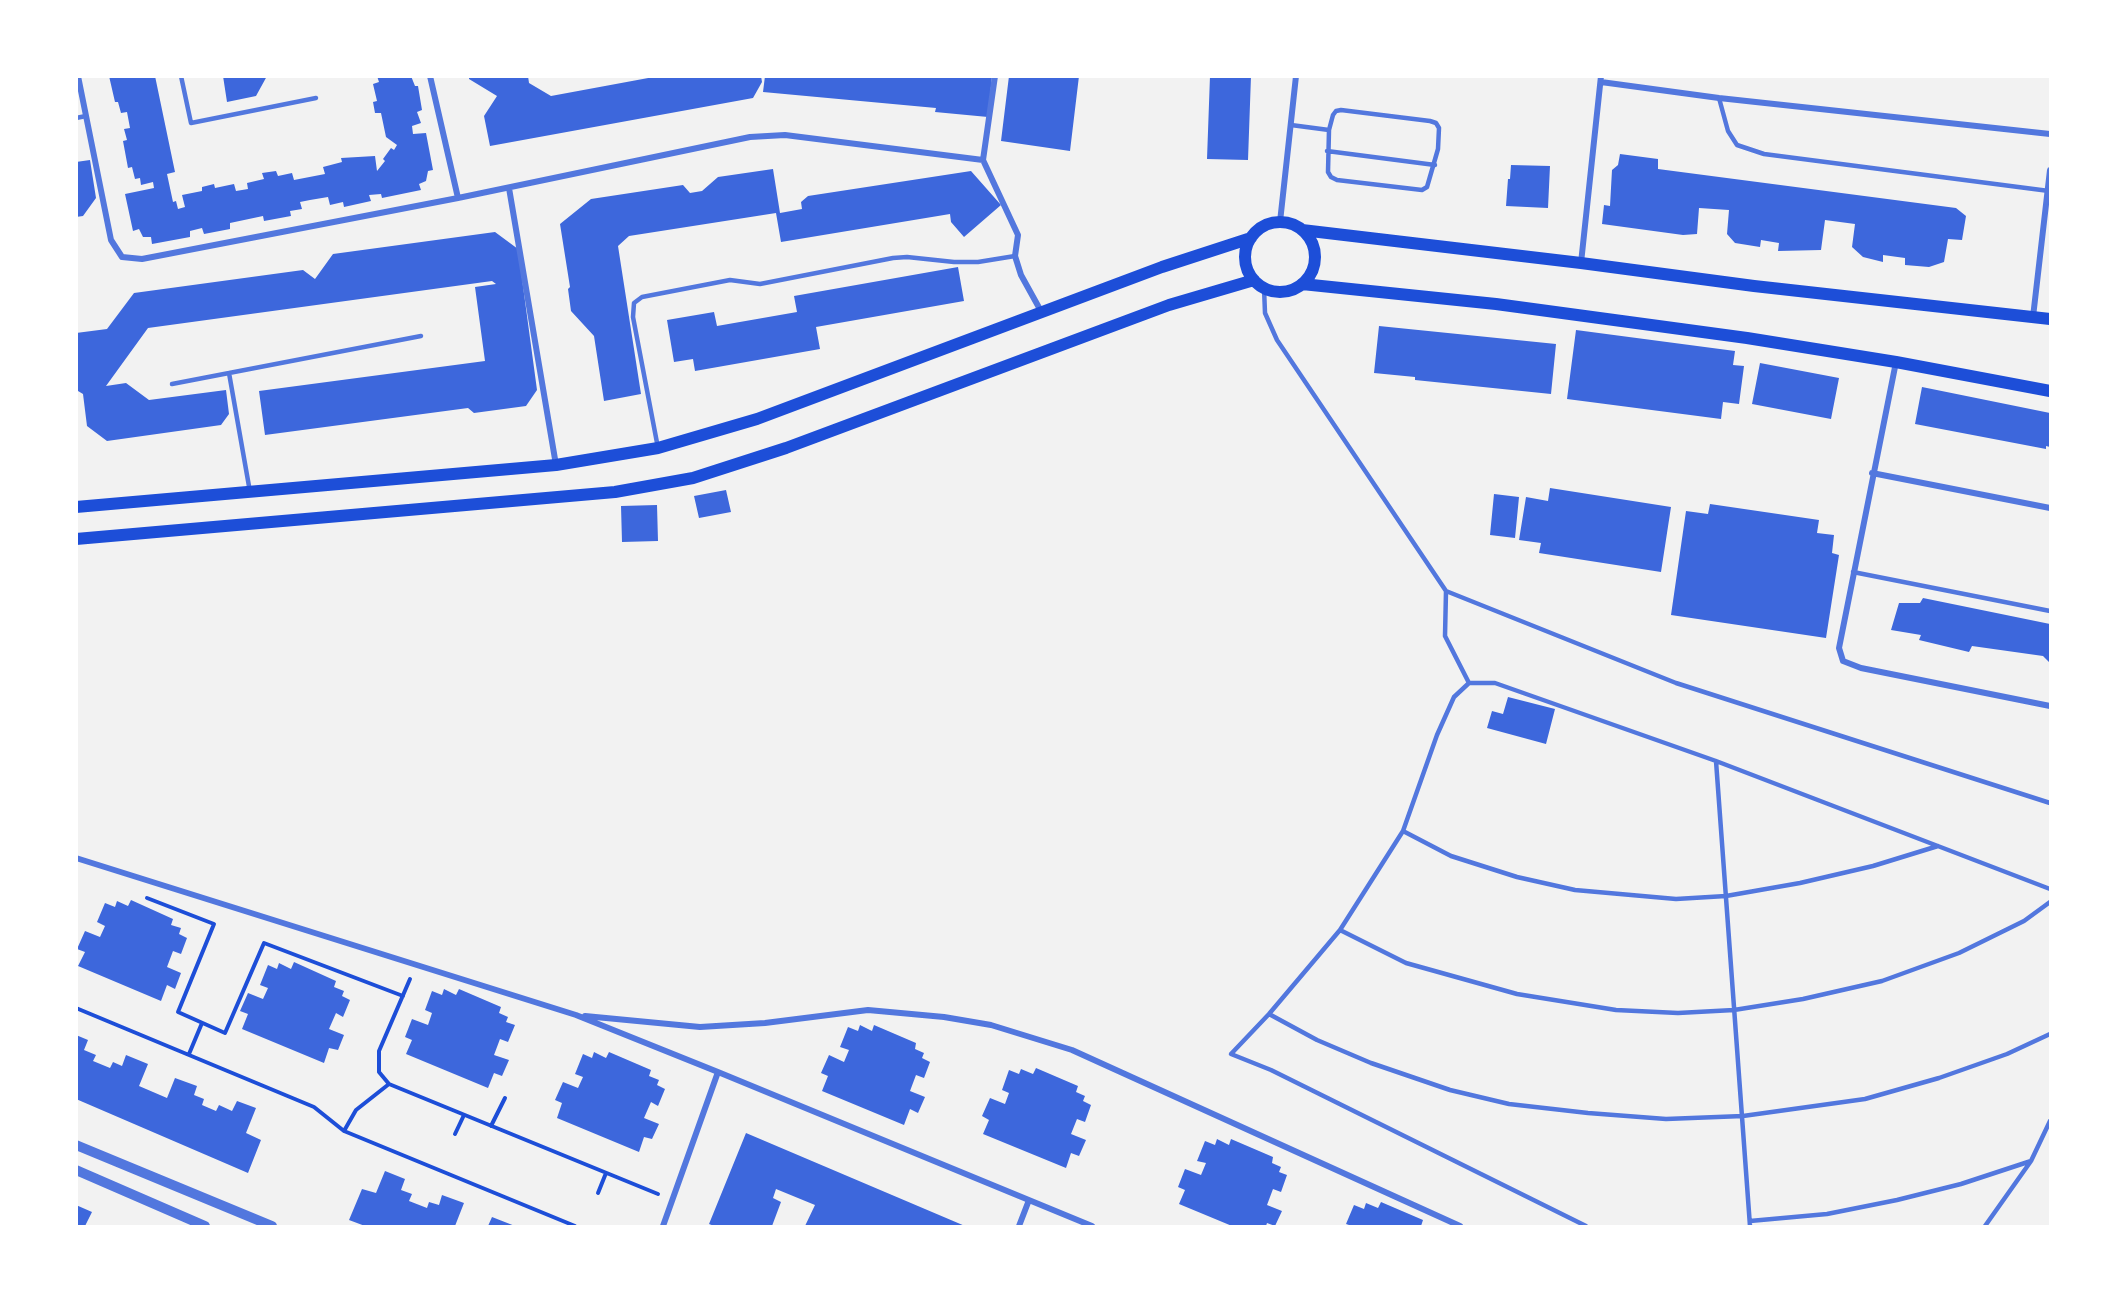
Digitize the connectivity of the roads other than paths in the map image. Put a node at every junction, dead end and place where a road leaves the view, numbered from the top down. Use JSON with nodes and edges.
{"nodes":[{"id":1,"x":78,"y":76,"type":"edge"},
{"id":2,"x":181,"y":76,"type":"edge"},
{"id":3,"x":430,"y":76,"type":"edge"},
{"id":4,"x":995,"y":76,"type":"edge"},
{"id":5,"x":1296,"y":76,"type":"edge"},
{"id":6,"x":1601,"y":79,"type":"edge"},
{"id":7,"x":316,"y":98,"type":"dead end"},
{"id":8,"x":1719,"y":98,"type":"junction"},
{"id":9,"x":86,"y":116,"type":"junction"},
{"id":10,"x":76,"y":118,"type":"edge"},
{"id":11,"x":1291,"y":125,"type":"junction"},
{"id":12,"x":1329,"y":130,"type":"junction"},
{"id":13,"x":2050,"y":134,"type":"edge"},
{"id":14,"x":1327,"y":151,"type":"junction"},
{"id":15,"x":983,"y":160,"type":"junction"},
{"id":16,"x":1435,"y":165,"type":"junction"},
{"id":17,"x":2050,"y":170,"type":"edge"},
{"id":18,"x":509,"y":188,"type":"junction"},
{"id":19,"x":2049,"y":191,"type":"edge"},
{"id":20,"x":458,"y":198,"type":"junction"},
{"id":21,"x":1280,"y":222,"type":"junction"},
{"id":22,"x":1302,"y":230,"type":"junction"},
{"id":23,"x":1251,"y":238,"type":"junction"},
{"id":24,"x":1015,"y":256,"type":"junction"},
{"id":25,"x":1581,"y":262,"type":"junction"},
{"id":26,"x":1259,"y":284,"type":"junction"},
{"id":27,"x":1302,"y":284,"type":"junction"},
{"id":28,"x":1042,"y":313,"type":"junction"},
{"id":29,"x":2033,"y":317,"type":"junction"},
{"id":30,"x":2050,"y":319,"type":"edge"},
{"id":31,"x":421,"y":336,"type":"dead end"},
{"id":32,"x":1896,"y":362,"type":"junction"},
{"id":33,"x":229,"y":373,"type":"junction"},
{"id":34,"x":172,"y":384,"type":"dead end"},
{"id":35,"x":2050,"y":391,"type":"edge"},
{"id":36,"x":658,"y":448,"type":"junction"},
{"id":37,"x":556,"y":465,"type":"junction"},
{"id":38,"x":1872,"y":473,"type":"junction"},
{"id":39,"x":250,"y":492,"type":"junction"},
{"id":40,"x":76,"y":507,"type":"edge"},
{"id":41,"x":2050,"y":508,"type":"edge"},
{"id":42,"x":76,"y":539,"type":"edge"},
{"id":43,"x":1853,"y":572,"type":"junction"},
{"id":44,"x":1446,"y":591,"type":"junction"},
{"id":45,"x":2050,"y":611,"type":"edge"},
{"id":46,"x":1469,"y":683,"type":"junction"},
{"id":47,"x":2050,"y":706,"type":"edge"},
{"id":48,"x":1716,"y":761,"type":"junction"},
{"id":49,"x":2050,"y":802,"type":"edge"},
{"id":50,"x":1403,"y":831,"type":"junction"},
{"id":51,"x":1938,"y":846,"type":"junction"},
{"id":52,"x":76,"y":858,"type":"edge"},
{"id":53,"x":2050,"y":889,"type":"edge"},
{"id":54,"x":1726,"y":896,"type":"junction"},
{"id":55,"x":2050,"y":903,"type":"edge"},
{"id":56,"x":1340,"y":930,"type":"junction"},
{"id":57,"x":1734,"y":1010,"type":"junction"},
{"id":58,"x":1269,"y":1014,"type":"junction"},
{"id":59,"x":576,"y":1015,"type":"junction"},
{"id":60,"x":2050,"y":1034,"type":"edge"},
{"id":61,"x":718,"y":1072,"type":"junction"},
{"id":62,"x":1743,"y":1116,"type":"junction"},
{"id":63,"x":2050,"y":1121,"type":"edge"},
{"id":64,"x":76,"y":1145,"type":"edge"},
{"id":65,"x":2031,"y":1161,"type":"junction"},
{"id":66,"x":76,"y":1170,"type":"edge"},
{"id":67,"x":1029,"y":1200,"type":"junction"},
{"id":68,"x":1750,"y":1224,"type":"edge"},
{"id":69,"x":205,"y":1227,"type":"edge"},
{"id":70,"x":272,"y":1227,"type":"edge"},
{"id":71,"x":663,"y":1227,"type":"edge"},
{"id":72,"x":1019,"y":1227,"type":"edge"},
{"id":73,"x":1092,"y":1227,"type":"edge"},
{"id":74,"x":1460,"y":1227,"type":"edge"},
{"id":75,"x":1586,"y":1227,"type":"edge"},
{"id":76,"x":1984,"y":1227,"type":"edge"}],
"edges":[{"from":1,"to":9,"type":"street"},
{"from":2,"to":7,"type":"lane"},
{"from":3,"to":20,"type":"street"},
{"from":4,"to":15,"type":"street"},
{"from":5,"to":11,"type":"street"},
{"from":6,"to":8,"type":"street"},
{"from":6,"to":25,"type":"street"},
{"from":8,"to":13,"type":"street"},
{"from":8,"to":19,"type":"lane"},
{"from":9,"to":10,"type":"lane"},
{"from":9,"to":20,"type":"street"},
{"from":11,"to":12,"type":"lane"},
{"from":11,"to":21,"type":"street"},
{"from":12,"to":14,"type":"lane"},
{"from":12,"to":16,"type":"lane"},
{"from":14,"to":16,"type":"lane"},
{"from":14,"to":16,"type":"lane"},
{"from":15,"to":18,"type":"street"},
{"from":15,"to":24,"type":"street"},
{"from":17,"to":19,"type":"street"},
{"from":18,"to":20,"type":"street"},
{"from":18,"to":37,"type":"street"},
{"from":19,"to":29,"type":"street"},
{"from":21,"to":22,"type":"main road"},
{"from":21,"to":23,"type":"main road"},
{"from":22,"to":25,"type":"main road"},
{"from":22,"to":27,"type":"main road"},
{"from":23,"to":26,"type":"main road"},
{"from":23,"to":28,"type":"main road"},
{"from":24,"to":28,"type":"street"},
{"from":24,"to":36,"type":"lane"},
{"from":25,"to":29,"type":"main road"},
{"from":26,"to":27,"type":"main road"},
{"from":26,"to":42,"type":"main road"},
{"from":26,"to":44,"type":"lane"},
{"from":27,"to":32,"type":"main road"},
{"from":28,"to":36,"type":"main road"},
{"from":29,"to":30,"type":"main road"},
{"from":31,"to":33,"type":"lane"},
{"from":32,"to":35,"type":"main road"},
{"from":32,"to":38,"type":"street"},
{"from":33,"to":34,"type":"lane"},
{"from":33,"to":39,"type":"lane"},
{"from":36,"to":37,"type":"main road"},
{"from":37,"to":39,"type":"main road"},
{"from":38,"to":41,"type":"street"},
{"from":38,"to":43,"type":"street"},
{"from":39,"to":40,"type":"main road"},
{"from":43,"to":45,"type":"lane"},
{"from":43,"to":47,"type":"street"},
{"from":44,"to":46,"type":"lane"},
{"from":44,"to":49,"type":"lane"},
{"from":46,"to":48,"type":"lane"},
{"from":46,"to":50,"type":"lane"},
{"from":48,"to":51,"type":"lane"},
{"from":48,"to":54,"type":"lane"},
{"from":50,"to":54,"type":"lane"},
{"from":50,"to":56,"type":"lane"},
{"from":51,"to":53,"type":"lane"},
{"from":51,"to":54,"type":"lane"},
{"from":52,"to":59,"type":"street"},
{"from":54,"to":57,"type":"lane"},
{"from":55,"to":57,"type":"lane"},
{"from":56,"to":57,"type":"lane"},
{"from":56,"to":58,"type":"lane"},
{"from":57,"to":62,"type":"lane"},
{"from":58,"to":62,"type":"lane"},
{"from":58,"to":75,"type":"lane"},
{"from":59,"to":61,"type":"street"},
{"from":59,"to":74,"type":"street"},
{"from":60,"to":62,"type":"lane"},
{"from":61,"to":67,"type":"street"},
{"from":61,"to":71,"type":"street"},
{"from":62,"to":68,"type":"lane"},
{"from":63,"to":65,"type":"lane"},
{"from":64,"to":70,"type":"street"},
{"from":65,"to":68,"type":"lane"},
{"from":65,"to":76,"type":"lane"},
{"from":66,"to":69,"type":"street"},
{"from":67,"to":72,"type":"street"},
{"from":67,"to":73,"type":"street"}]}
